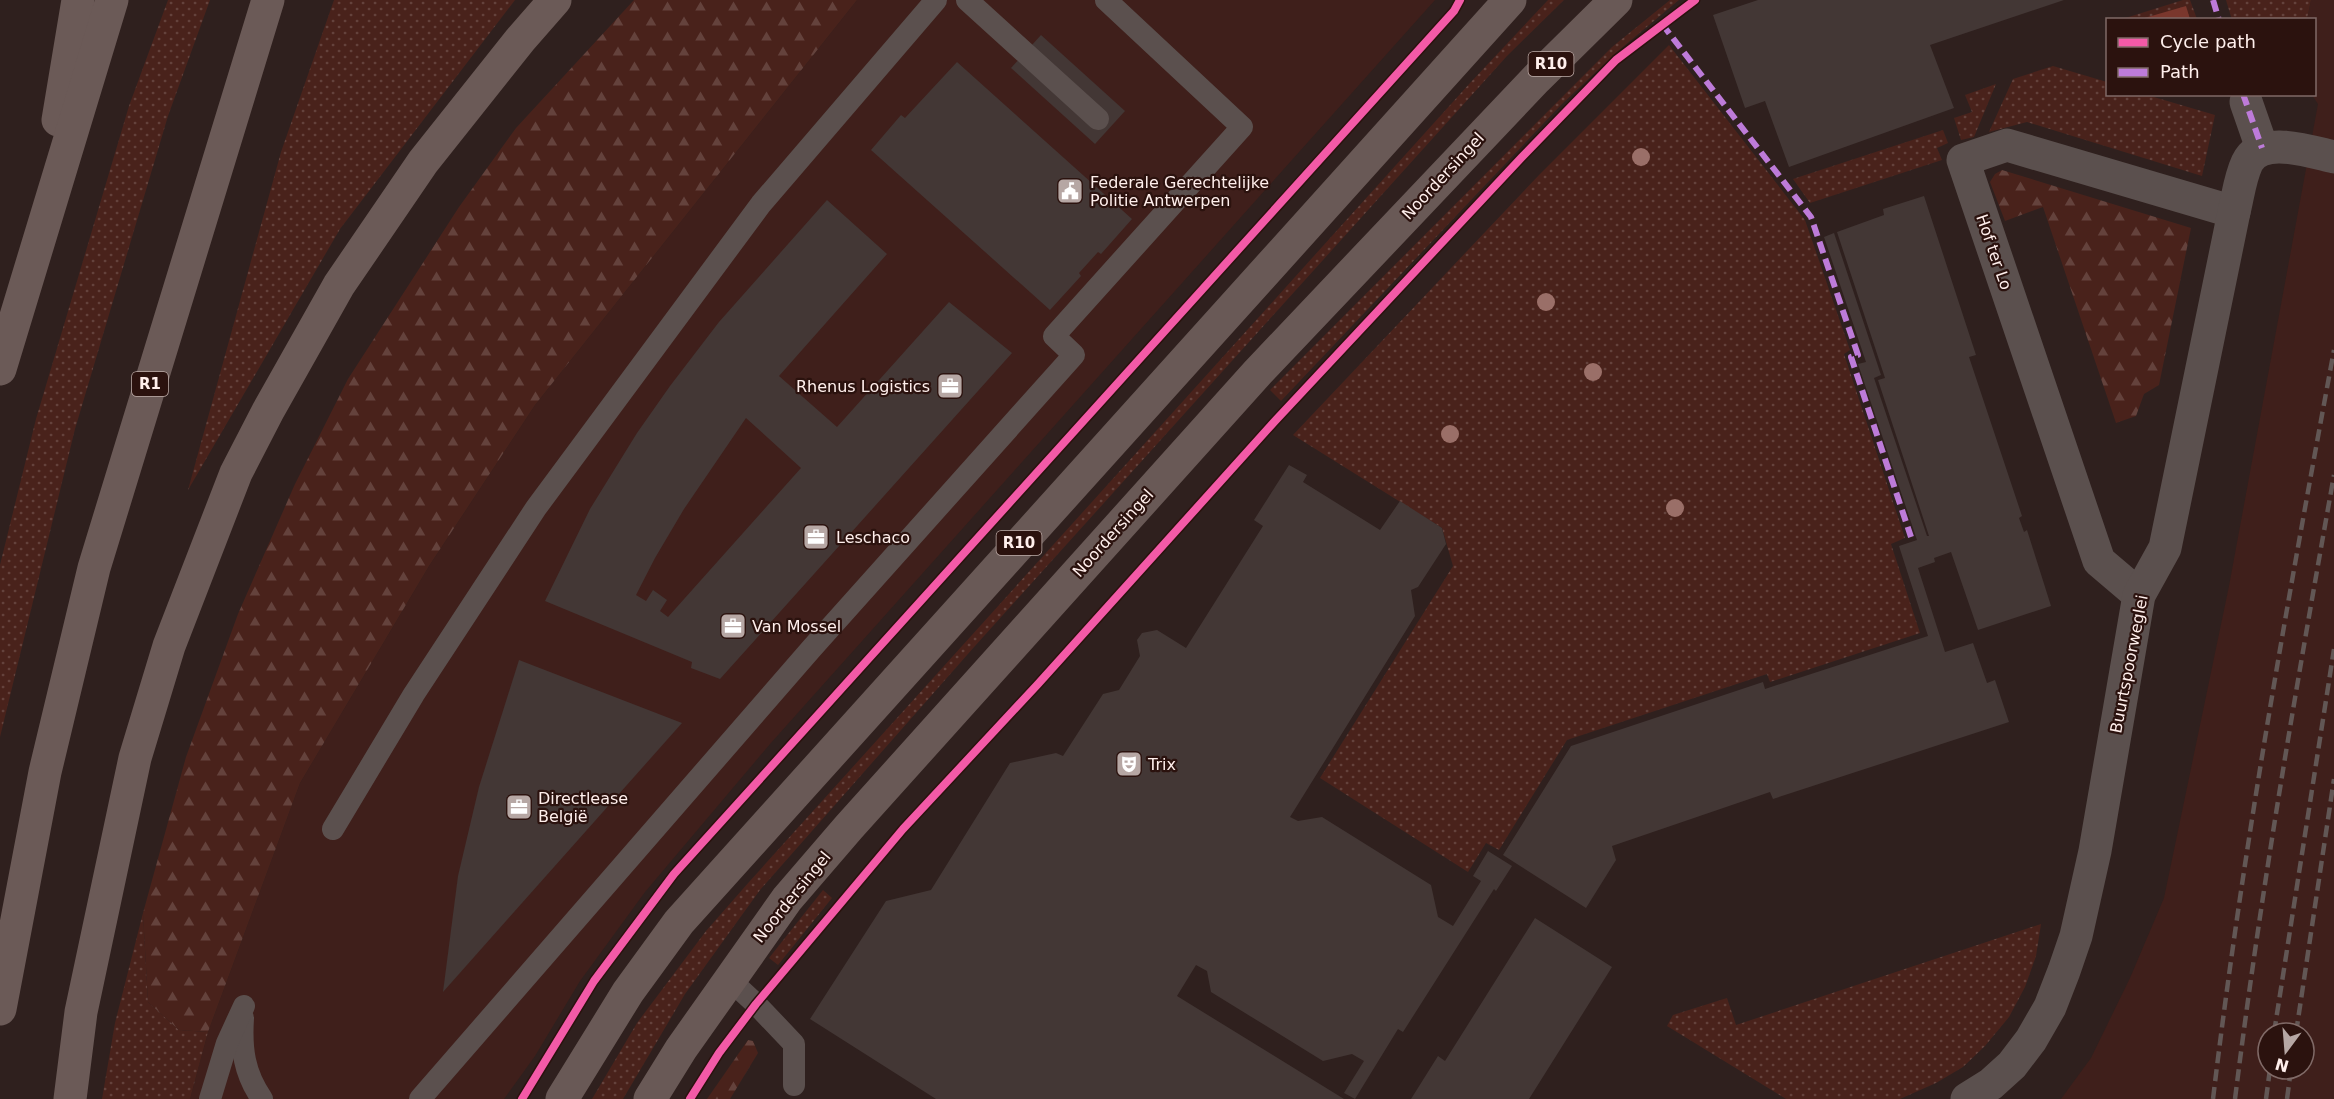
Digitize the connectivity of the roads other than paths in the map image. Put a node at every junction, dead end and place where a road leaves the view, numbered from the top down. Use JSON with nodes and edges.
{"nodes":[{"id":1,"x":78,"y":0,"type":"edge"},
{"id":2,"x":112,"y":0,"type":"edge"},
{"id":3,"x":268,"y":0,"type":"edge"},
{"id":4,"x":555,"y":0,"type":"edge"},
{"id":5,"x":936,"y":0,"type":"edge"},
{"id":6,"x":968,"y":0,"type":"edge"},
{"id":7,"x":1106,"y":0,"type":"edge"},
{"id":8,"x":1510,"y":0,"type":"edge"},
{"id":9,"x":1616,"y":0,"type":"edge"},
{"id":10,"x":2246,"y":102,"type":"dead end"},
{"id":11,"x":1098,"y":119,"type":"dead end"},
{"id":12,"x":2262,"y":148,"type":"junction"},
{"id":13,"x":2334,"y":157,"type":"edge"},
{"id":14,"x":2234,"y":212,"type":"junction"},
{"id":15,"x":36,"y":251,"type":"junction"},
{"id":16,"x":0,"y":369,"type":"edge"},
{"id":17,"x":2139,"y":595,"type":"junction"},
{"id":18,"x":333,"y":829,"type":"dead end"},
{"id":19,"x":729,"y":979,"type":"junction"},
{"id":20,"x":0,"y":1009,"type":"edge"},
{"id":21,"x":794,"y":1085,"type":"dead end"},
{"id":22,"x":70,"y":1099,"type":"edge"},
{"id":23,"x":210,"y":1099,"type":"edge"},
{"id":24,"x":262,"y":1099,"type":"edge"},
{"id":25,"x":420,"y":1099,"type":"edge"},
{"id":26,"x":562,"y":1099,"type":"edge"},
{"id":27,"x":650,"y":1099,"type":"edge"},
{"id":28,"x":1966,"y":1099,"type":"edge"}],
"edges":[{"from":1,"to":15,"type":"highway"},
{"from":2,"to":15,"type":"highway"},
{"from":3,"to":20,"type":"highway","number":"R1"},
{"from":4,"to":22,"type":"highway"},
{"from":5,"to":18,"type":"lane"},
{"from":6,"to":11,"type":"lane"},
{"from":7,"to":25,"type":"lane"},
{"from":8,"to":26,"type":"main road","number":"R10"},
{"from":9,"to":19,"type":"main road","name":"Noordersingel","number":"R10"},
{"from":10,"to":12,"type":"street"},
{"from":12,"to":13,"type":"street"},
{"from":12,"to":14,"type":"street","name":"Buurtspoorweglei"},
{"from":14,"to":17,"type":"street","name":"Buurtspoorweglei"},
{"from":14,"to":17,"type":"street","name":"Hof ter Lo"},
{"from":15,"to":16,"type":"highway"},
{"from":17,"to":28,"type":"street","name":"Buurtspoorweglei"},
{"from":19,"to":21,"type":"lane"},
{"from":19,"to":27,"type":"main road","name":"Noordersingel","number":"R10"},
{"from":23,"to":24,"type":"lane"}]}
